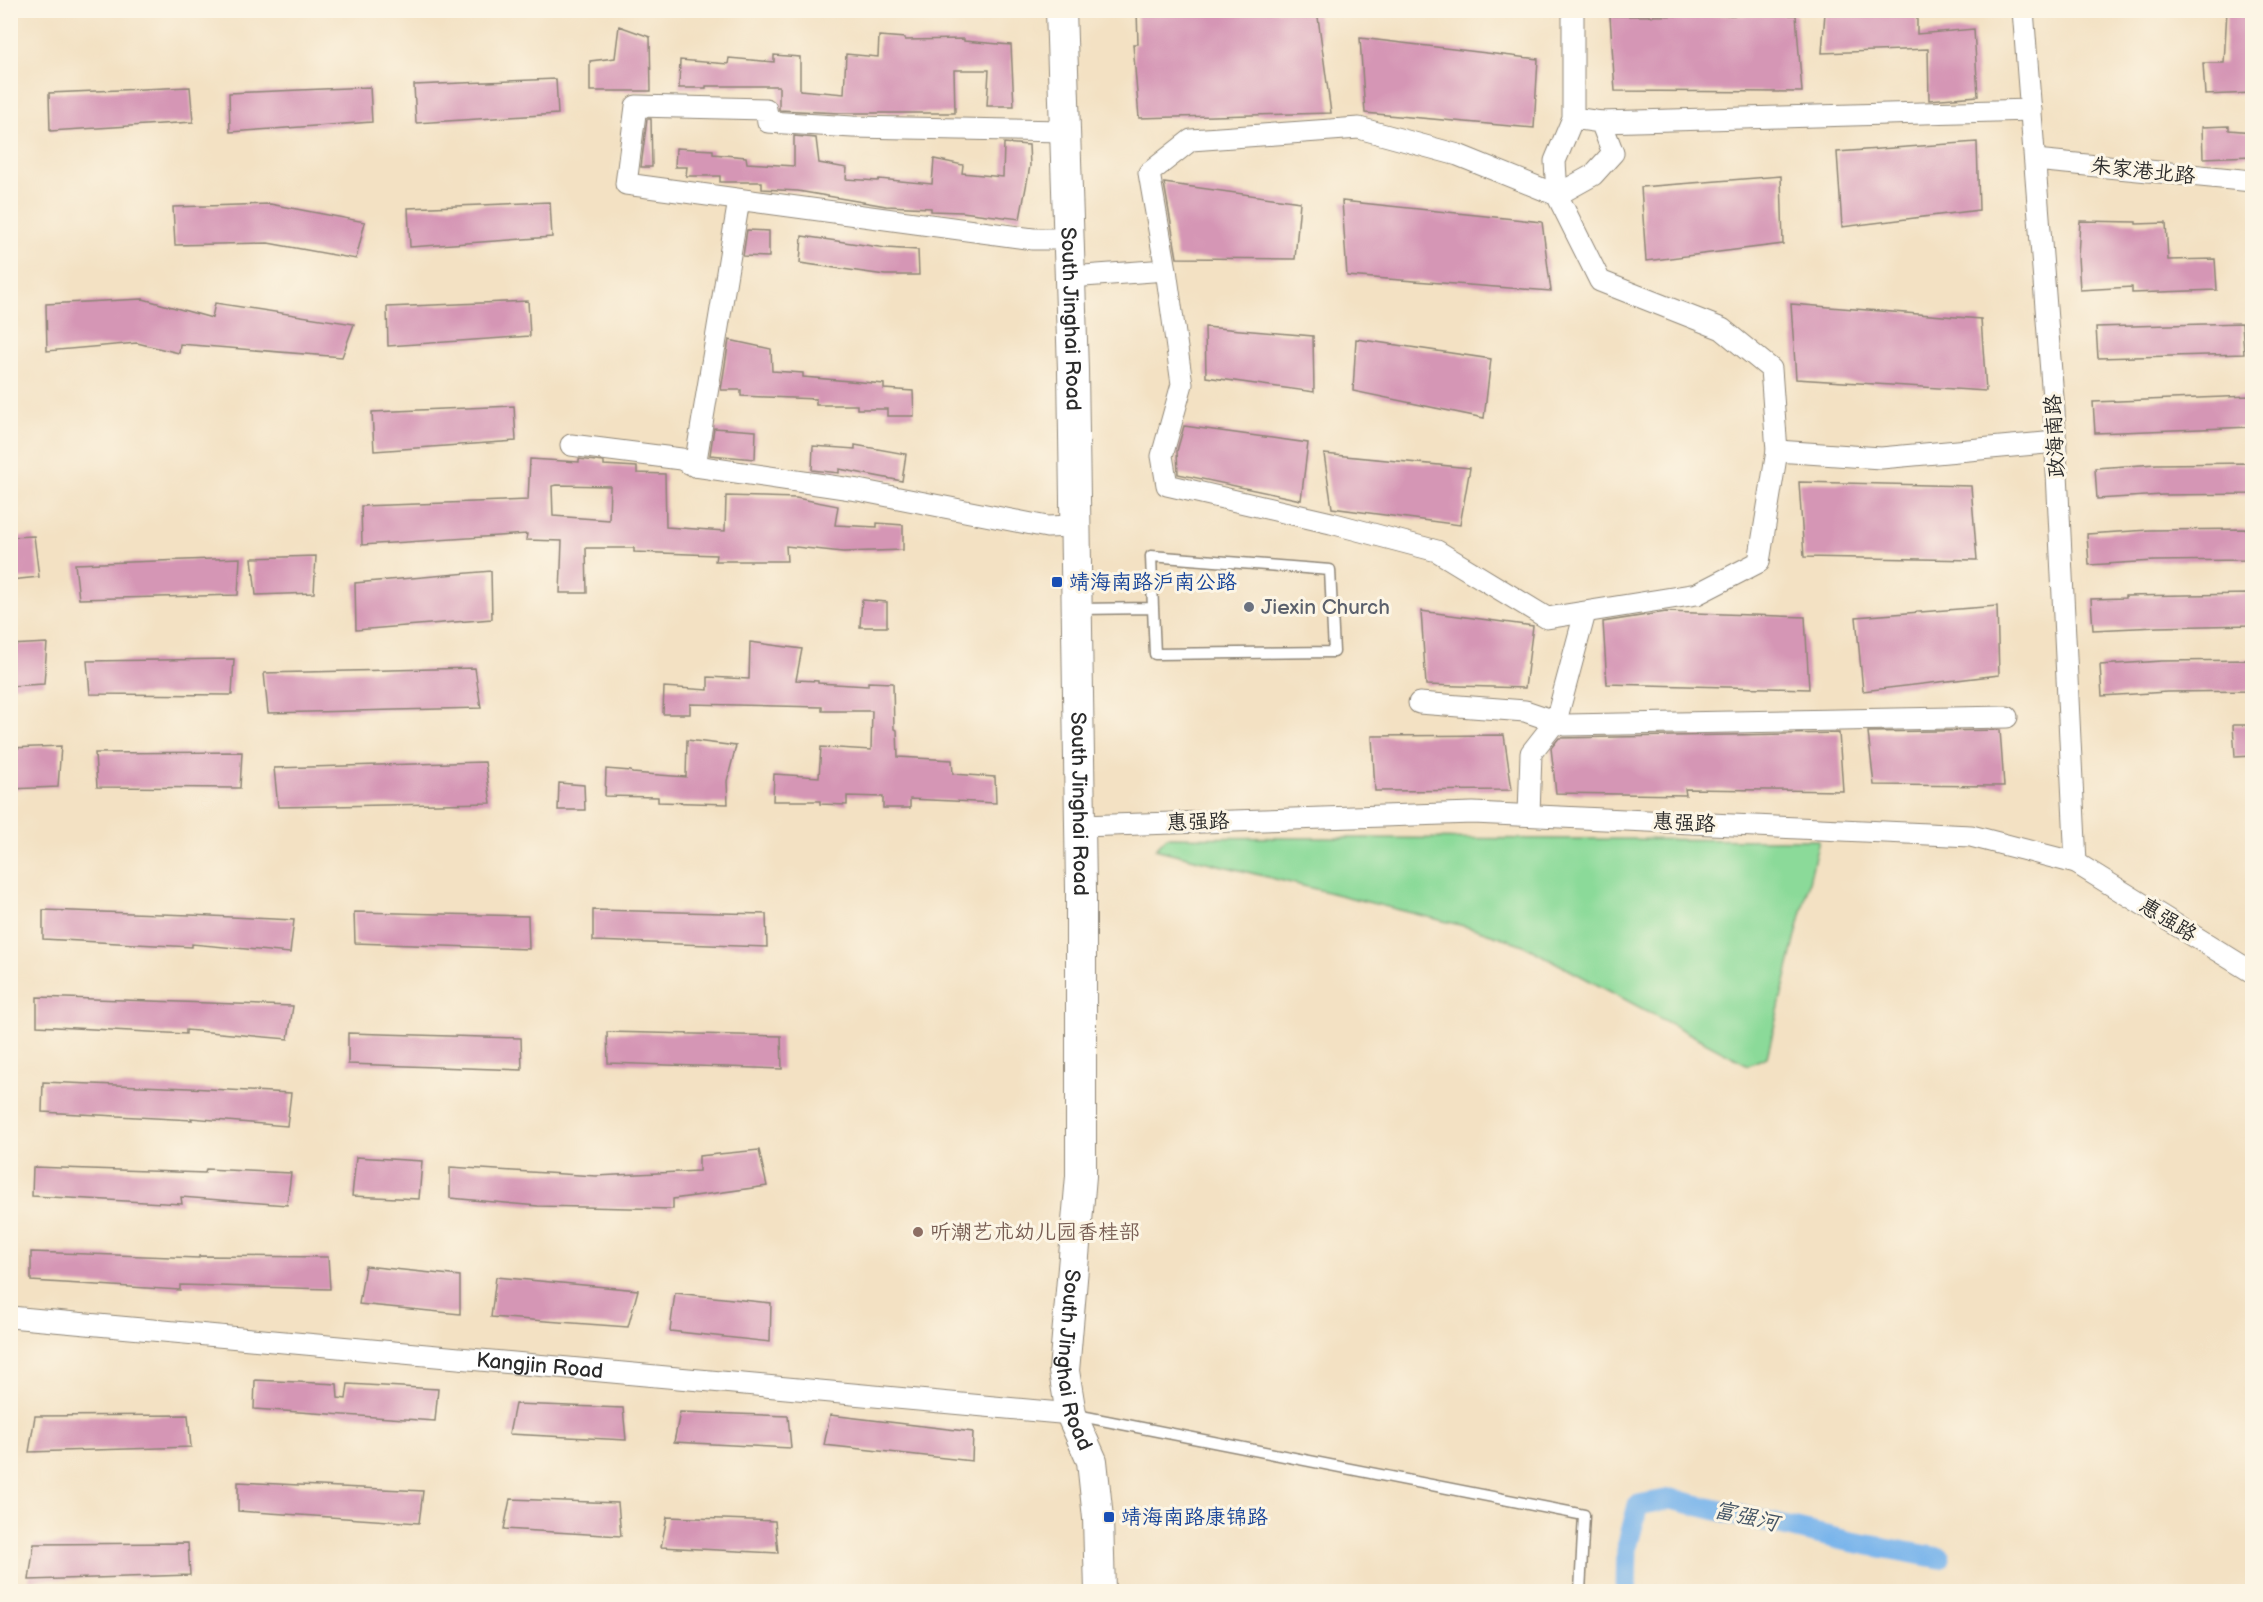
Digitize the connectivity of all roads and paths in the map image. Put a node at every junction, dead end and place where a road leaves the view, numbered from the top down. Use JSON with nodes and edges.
{"nodes":[{"id":1,"x":1061,"y":10,"type":"edge"},
{"id":2,"x":1573,"y":10,"type":"edge"},
{"id":3,"x":2023,"y":10,"type":"edge"},
{"id":4,"x":2031,"y":110,"type":"junction"},
{"id":5,"x":1573,"y":118,"type":"junction"},
{"id":6,"x":1601,"y":122,"type":"junction"},
{"id":7,"x":1065,"y":132,"type":"junction"},
{"id":8,"x":2035,"y":160,"type":"junction"},
{"id":9,"x":2253,"y":181,"type":"edge"},
{"id":10,"x":1557,"y":195,"type":"junction"},
{"id":11,"x":739,"y":200,"type":"junction"},
{"id":12,"x":1068,"y":239,"type":"junction"},
{"id":13,"x":1166,"y":270,"type":"junction"},
{"id":14,"x":1070,"y":277,"type":"junction"},
{"id":15,"x":2055,"y":442,"type":"junction"},
{"id":16,"x":571,"y":445,"type":"dead end"},
{"id":17,"x":1777,"y":451,"type":"junction"},
{"id":18,"x":694,"y":466,"type":"junction"},
{"id":19,"x":1074,"y":526,"type":"junction"},
{"id":20,"x":1153,"y":608,"type":"junction"},
{"id":21,"x":1076,"y":609,"type":"junction"},
{"id":22,"x":1585,"y":613,"type":"junction"},
{"id":23,"x":1419,"y":703,"type":"dead end"},
{"id":24,"x":2007,"y":717,"type":"dead end"},
{"id":25,"x":1556,"y":721,"type":"junction"},
{"id":26,"x":1529,"y":815,"type":"junction"},
{"id":27,"x":1081,"y":840,"type":"junction"},
{"id":28,"x":2076,"y":863,"type":"junction"},
{"id":29,"x":2253,"y":972,"type":"edge"},
{"id":30,"x":10,"y":1317,"type":"edge"},
{"id":31,"x":1071,"y":1414,"type":"junction"},
{"id":32,"x":1100,"y":1592,"type":"edge"},
{"id":33,"x":1580,"y":1592,"type":"edge"}],
"edges":[{"from":1,"to":7,"type":"street","name":"South Jinghai Road"},
{"from":2,"to":5,"type":"street"},
{"from":3,"to":4,"type":"street","name":"政海南路"},
{"from":4,"to":6,"type":"street"},
{"from":4,"to":8,"type":"street","name":"政海南路"},
{"from":5,"to":6,"type":"street"},
{"from":5,"to":10,"type":"street"},
{"from":6,"to":10,"type":"street"},
{"from":7,"to":11,"type":"street"},
{"from":7,"to":12,"type":"street","name":"South Jinghai Road"},
{"from":8,"to":9,"type":"street","name":"朱家港北路"},
{"from":8,"to":15,"type":"street","name":"政海南路"},
{"from":10,"to":13,"type":"street"},
{"from":10,"to":17,"type":"street"},
{"from":11,"to":12,"type":"street"},
{"from":11,"to":18,"type":"street"},
{"from":12,"to":14,"type":"street","name":"South Jinghai Road"},
{"from":13,"to":14,"type":"street"},
{"from":13,"to":22,"type":"street"},
{"from":14,"to":19,"type":"street","name":"South Jinghai Road"},
{"from":15,"to":17,"type":"street"},
{"from":15,"to":28,"type":"street","name":"政海南路"},
{"from":16,"to":18,"type":"street"},
{"from":17,"to":22,"type":"street"},
{"from":18,"to":19,"type":"street"},
{"from":19,"to":21,"type":"street","name":"South Jinghai Road"},
{"from":20,"to":20,"type":"lane"},
{"from":20,"to":21,"type":"lane"},
{"from":21,"to":27,"type":"street","name":"South Jinghai Road"},
{"from":22,"to":25,"type":"street"},
{"from":23,"to":25,"type":"street"},
{"from":24,"to":25,"type":"street"},
{"from":25,"to":26,"type":"street"},
{"from":26,"to":27,"type":"street","name":"惠强路"},
{"from":26,"to":28,"type":"street","name":"惠强路"},
{"from":27,"to":31,"type":"street","name":"South Jinghai Road"},
{"from":28,"to":29,"type":"street","name":"惠强路"},
{"from":30,"to":31,"type":"street","name":"Kangjin Road"},
{"from":31,"to":32,"type":"street","name":"South Jinghai Road"},
{"from":31,"to":33,"type":"lane"}]}
